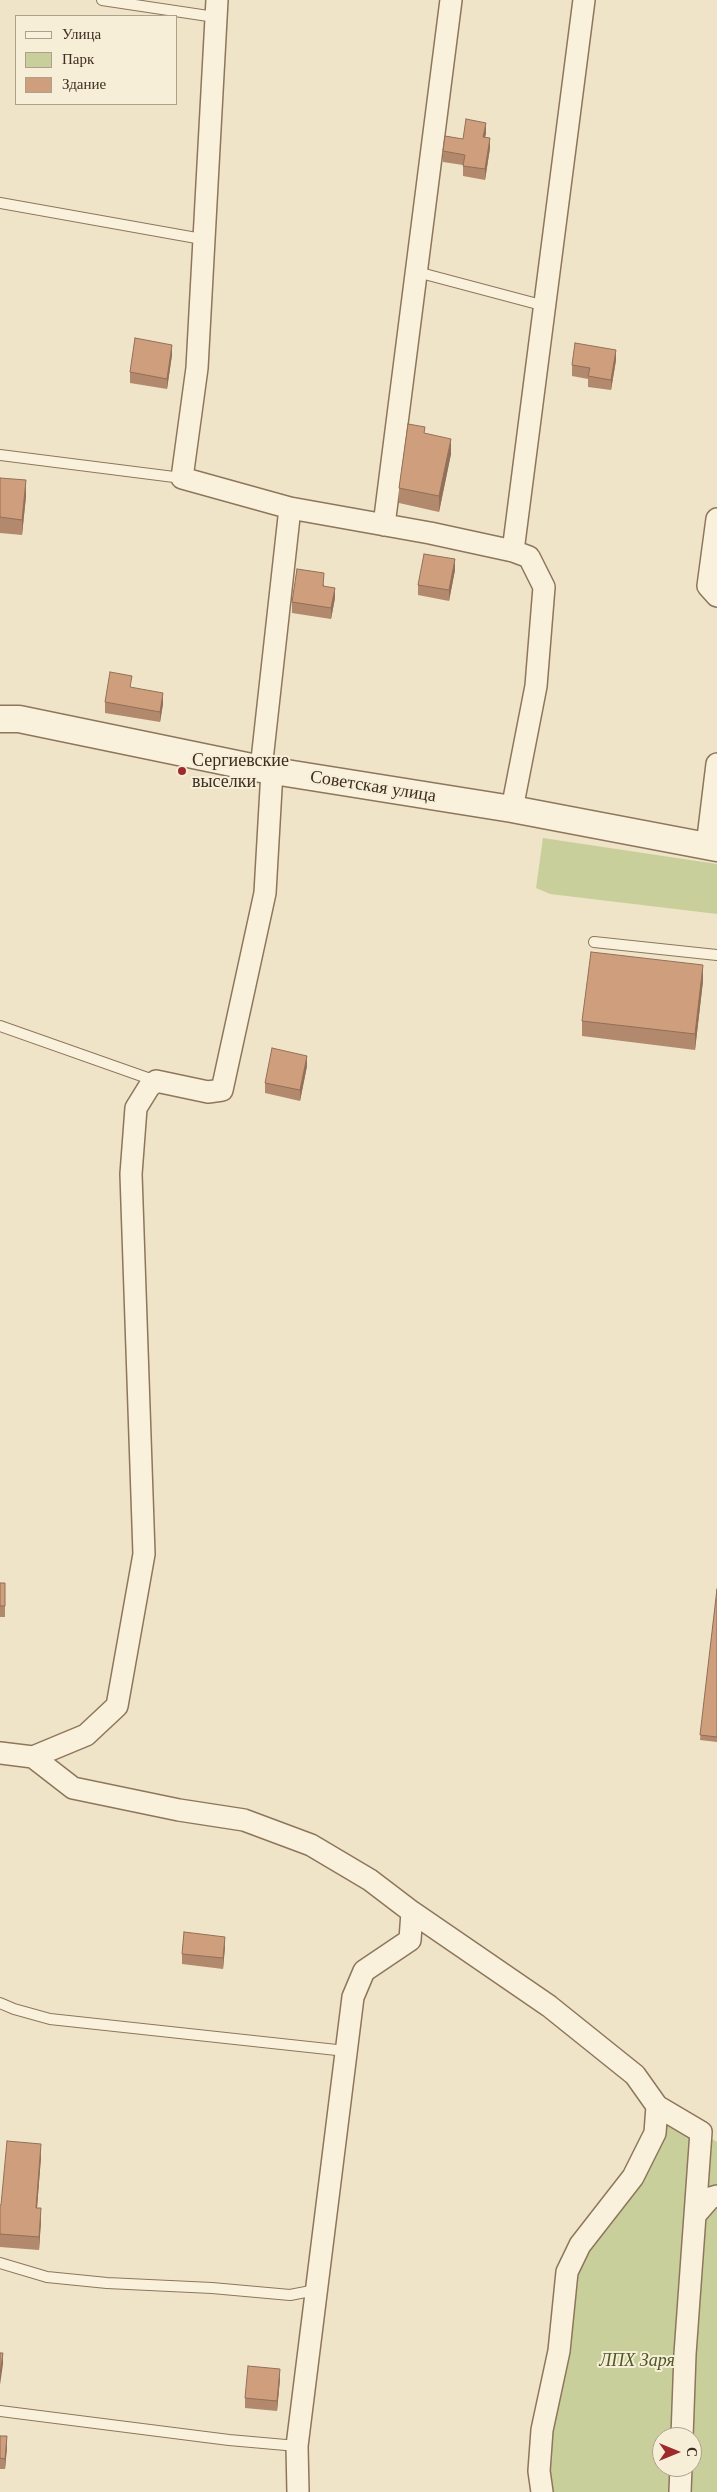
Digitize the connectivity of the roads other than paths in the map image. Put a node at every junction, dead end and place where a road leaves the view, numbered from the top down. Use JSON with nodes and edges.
{"nodes":[{"id":1,"x":102,"y":0,"type":"edge"},
{"id":2,"x":451,"y":0,"type":"edge"},
{"id":3,"x":584,"y":0,"type":"edge"},
{"id":4,"x":216,"y":9,"type":"edge"},
{"id":5,"x":0,"y":203,"type":"edge"},
{"id":6,"x":202,"y":239,"type":"junction"},
{"id":7,"x":417,"y":272,"type":"junction"},
{"id":8,"x":545,"y":306,"type":"junction"},
{"id":9,"x":0,"y":455,"type":"edge"},
{"id":10,"x":182,"y":478,"type":"junction"},
{"id":11,"x":290,"y":508,"type":"junction"},
{"id":12,"x":717,"y":519,"type":"edge"},
{"id":13,"x":384,"y":525,"type":"junction"},
{"id":14,"x":513,"y":551,"type":"junction"},
{"id":15,"x":717,"y":596,"type":"edge"},
{"id":16,"x":0,"y":719,"type":"edge"},
{"id":17,"x":717,"y":764,"type":"edge"},
{"id":18,"x":266,"y":770,"type":"junction"},
{"id":19,"x":512,"y":810,"type":"junction"},
{"id":20,"x":712,"y":847,"type":"edge"},
{"id":21,"x":594,"y":942,"type":"dead end"},
{"id":22,"x":717,"y":955,"type":"edge"},
{"id":23,"x":0,"y":1026,"type":"edge"},
{"id":24,"x":156,"y":1081,"type":"junction"},
{"id":25,"x":0,"y":1753,"type":"edge"},
{"id":26,"x":33,"y":1757,"type":"junction"},
{"id":27,"x":412,"y":1912,"type":"junction"},
{"id":28,"x":0,"y":2003,"type":"edge"},
{"id":29,"x":346,"y":2051,"type":"junction"},
{"id":30,"x":657,"y":2106,"type":"junction"},
{"id":31,"x":709,"y":2137,"type":"edge"},
{"id":32,"x":717,"y":2196,"type":"edge"},
{"id":33,"x":696,"y":2214,"type":"junction"},
{"id":34,"x":0,"y":2264,"type":"edge"},
{"id":35,"x":316,"y":2290,"type":"junction"},
{"id":36,"x":0,"y":2411,"type":"edge"},
{"id":37,"x":682,"y":2427,"type":"edge"},
{"id":38,"x":297,"y":2446,"type":"junction"},
{"id":39,"x":681,"y":2477,"type":"edge"},
{"id":40,"x":298,"y":2492,"type":"edge"},
{"id":41,"x":542,"y":2492,"type":"edge"},
{"id":42,"x":680,"y":2492,"type":"edge"}],
"edges":[{"from":1,"to":4,"type":"lane"},
{"from":2,"to":7,"type":"street"},
{"from":3,"to":8,"type":"street"},
{"from":4,"to":6,"type":"street"},
{"from":5,"to":6,"type":"lane"},
{"from":6,"to":10,"type":"street"},
{"from":7,"to":8,"type":"lane"},
{"from":7,"to":13,"type":"street"},
{"from":8,"to":14,"type":"street"},
{"from":9,"to":10,"type":"lane"},
{"from":10,"to":11,"type":"street"},
{"from":11,"to":13,"type":"street"},
{"from":11,"to":18,"type":"street"},
{"from":12,"to":15,"type":"street"},
{"from":13,"to":14,"type":"street"},
{"from":14,"to":19,"type":"street"},
{"from":16,"to":18,"type":"street","name":"Советская улица"},
{"from":17,"to":20,"type":"street"},
{"from":18,"to":19,"type":"street","name":"Советская улица"},
{"from":18,"to":24,"type":"street"},
{"from":19,"to":20,"type":"street","name":"Советская улица"},
{"from":21,"to":22,"type":"lane"},
{"from":23,"to":24,"type":"lane"},
{"from":24,"to":26,"type":"street"},
{"from":25,"to":26,"type":"street"},
{"from":26,"to":27,"type":"street"},
{"from":27,"to":29,"type":"street"},
{"from":27,"to":30,"type":"street"},
{"from":28,"to":29,"type":"lane"},
{"from":29,"to":35,"type":"street"},
{"from":30,"to":31,"type":"street"},
{"from":30,"to":41,"type":"street"},
{"from":31,"to":33,"type":"street"},
{"from":32,"to":33,"type":"street"},
{"from":33,"to":37,"type":"street"},
{"from":34,"to":35,"type":"lane"},
{"from":35,"to":38,"type":"street"},
{"from":36,"to":38,"type":"lane"},
{"from":38,"to":40,"type":"street"},
{"from":39,"to":42,"type":"street"}]}
